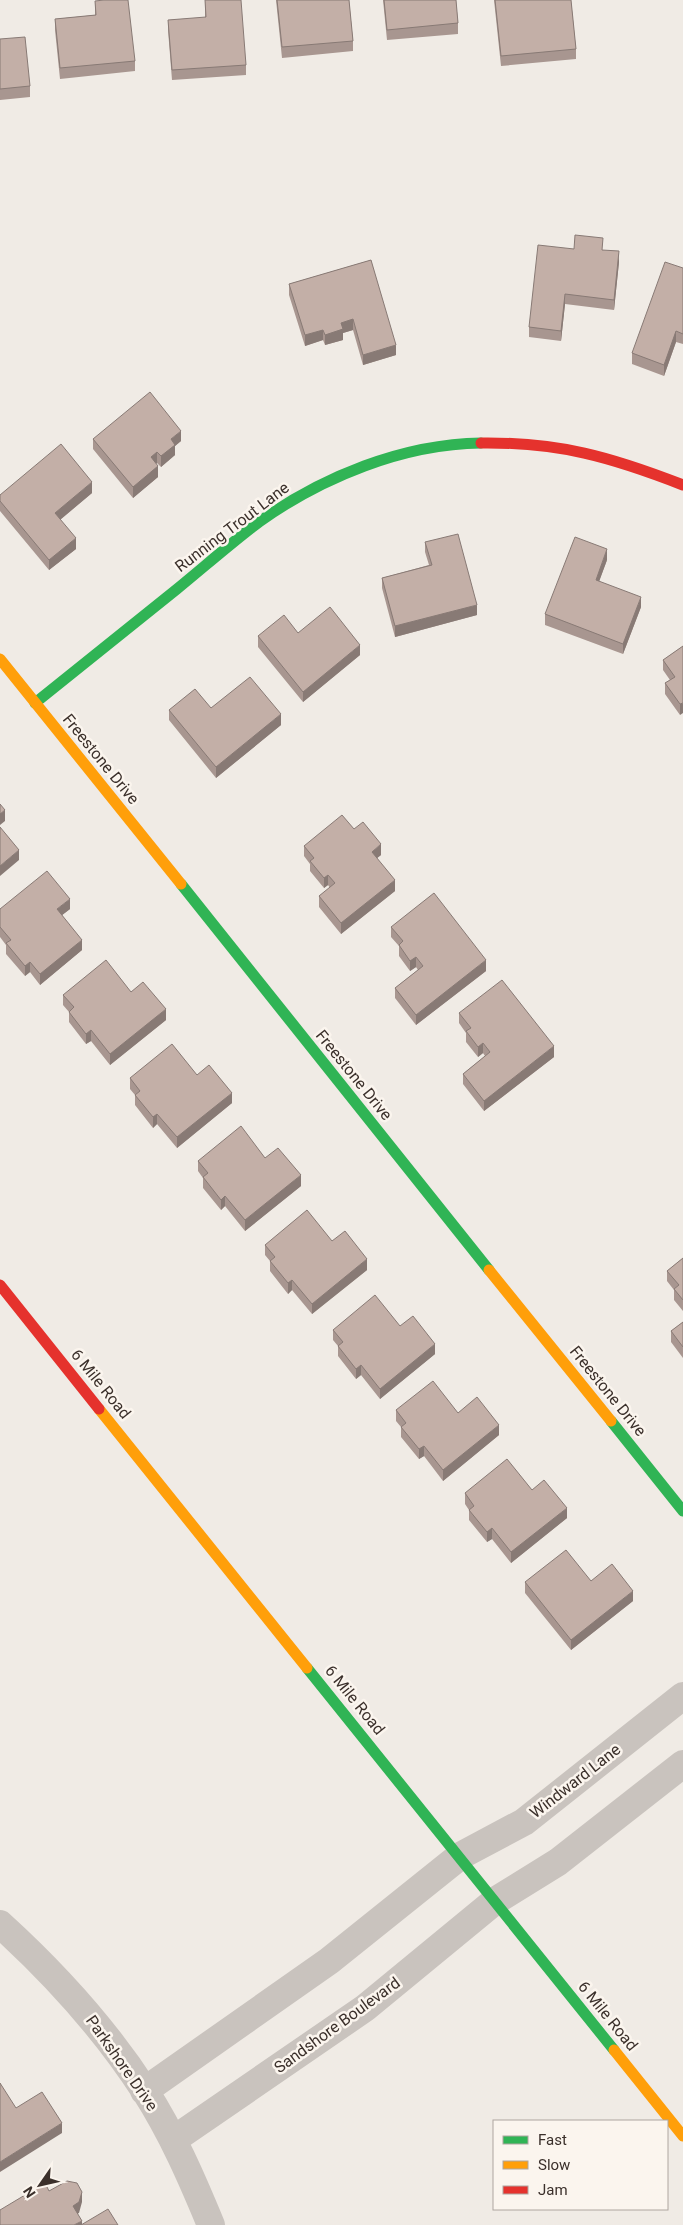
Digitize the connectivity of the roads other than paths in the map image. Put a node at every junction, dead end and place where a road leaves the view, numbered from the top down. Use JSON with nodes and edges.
{"nodes":[{"id":1,"x":683,"y":485,"type":"edge"},
{"id":2,"x":0,"y":659,"type":"edge"},
{"id":3,"x":35,"y":703,"type":"junction"},
{"id":4,"x":0,"y":1285,"type":"edge"},
{"id":5,"x":683,"y":1510,"type":"edge"},
{"id":6,"x":683,"y":1696,"type":"edge"},
{"id":7,"x":683,"y":1764,"type":"edge"},
{"id":8,"x":460,"y":1856,"type":"junction"},
{"id":9,"x":495,"y":1900,"type":"junction"},
{"id":10,"x":0,"y":1924,"type":"edge"},
{"id":11,"x":144,"y":2091,"type":"junction"},
{"id":12,"x":683,"y":2136,"type":"edge"},
{"id":13,"x":173,"y":2140,"type":"junction"},
{"id":14,"x":210,"y":2225,"type":"edge"}],
"edges":[{"from":1,"to":3,"type":"street","name":"Running Trout Lane"},
{"from":2,"to":3,"type":"street","name":"Freestone Drive"},
{"from":3,"to":5,"type":"street","name":"Freestone Drive"},
{"from":4,"to":8,"type":"street","name":"6 Mile Road"},
{"from":6,"to":8,"type":"street","name":"Windward Lane"},
{"from":7,"to":9,"type":"street"},
{"from":8,"to":9,"type":"street","name":"6 Mile Road"},
{"from":8,"to":11,"type":"street"},
{"from":9,"to":12,"type":"street","name":"6 Mile Road"},
{"from":9,"to":13,"type":"street","name":"Sandshore Boulevard"},
{"from":10,"to":11,"type":"street","name":"Parkshore Drive"},
{"from":11,"to":13,"type":"street","name":"Parkshore Drive"},
{"from":13,"to":14,"type":"street","name":"Parkshore Drive"}]}
